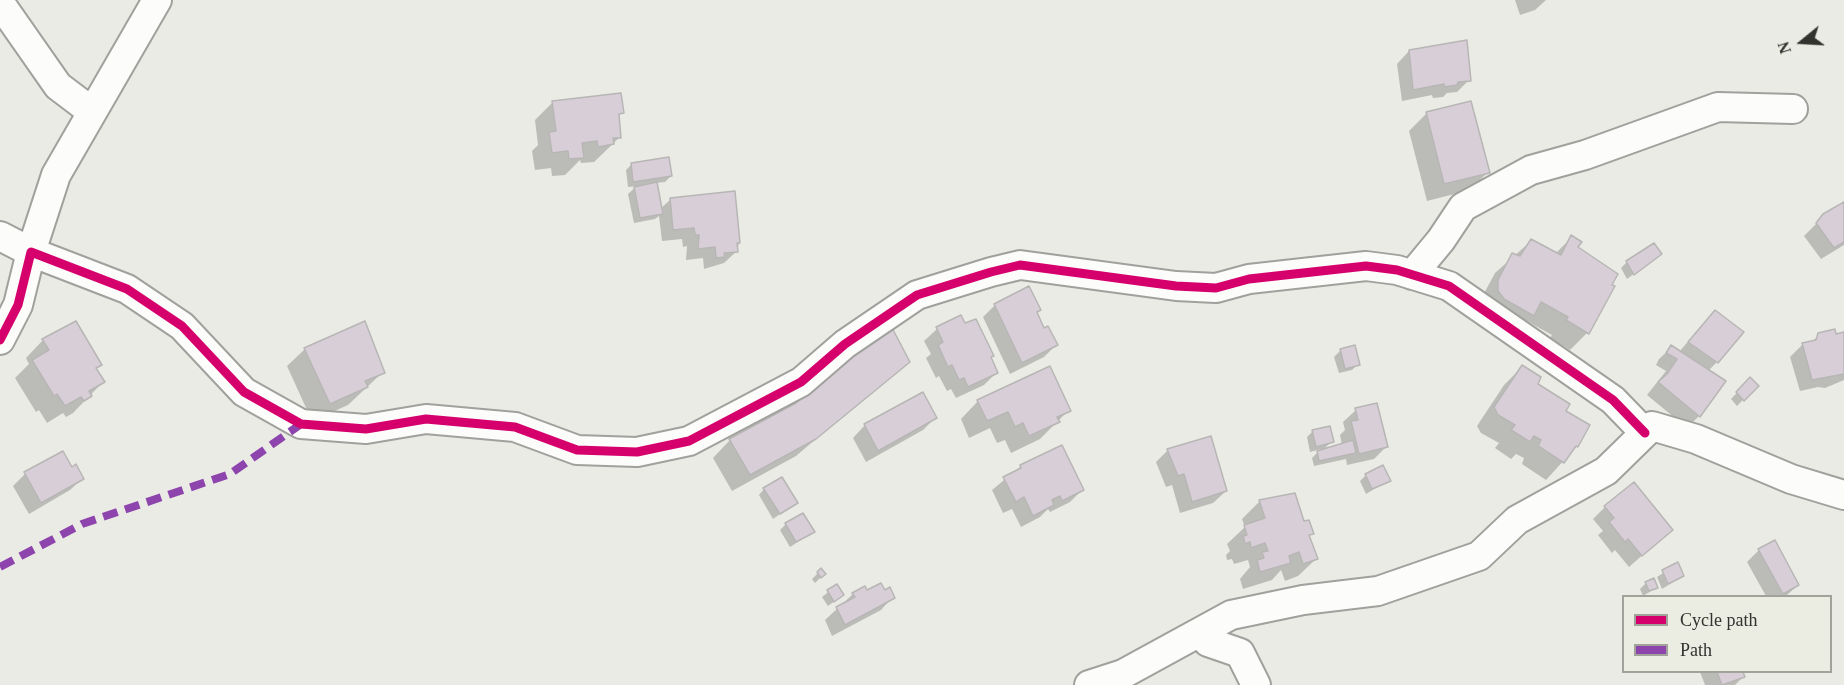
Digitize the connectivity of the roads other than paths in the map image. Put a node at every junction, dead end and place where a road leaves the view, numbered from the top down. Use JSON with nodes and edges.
{"nodes":[{"id":1,"x":157,"y":0,"type":"edge"},
{"id":2,"x":0,"y":3,"type":"edge"},
{"id":3,"x":1793,"y":109,"type":"dead end"},
{"id":4,"x":91,"y":111,"type":"junction"},
{"id":5,"x":0,"y":236,"type":"edge"},
{"id":6,"x":31,"y":252,"type":"junction"},
{"id":7,"x":1412,"y":275,"type":"junction"},
{"id":8,"x":0,"y":340,"type":"edge"},
{"id":9,"x":1645,"y":433,"type":"junction"},
{"id":10,"x":1844,"y":495,"type":"edge"},
{"id":11,"x":1202,"y":632,"type":"junction"},
{"id":12,"x":1089,"y":685,"type":"edge"},
{"id":13,"x":1256,"y":685,"type":"edge"}],
"edges":[{"from":1,"to":4,"type":"street"},
{"from":2,"to":4,"type":"street"},
{"from":3,"to":7,"type":"street"},
{"from":4,"to":6,"type":"street"},
{"from":5,"to":6,"type":"street"},
{"from":6,"to":7,"type":"street"},
{"from":6,"to":8,"type":"street"},
{"from":7,"to":9,"type":"street"},
{"from":9,"to":10,"type":"street"},
{"from":9,"to":11,"type":"street"},
{"from":11,"to":12,"type":"street"},
{"from":11,"to":13,"type":"street"}]}
